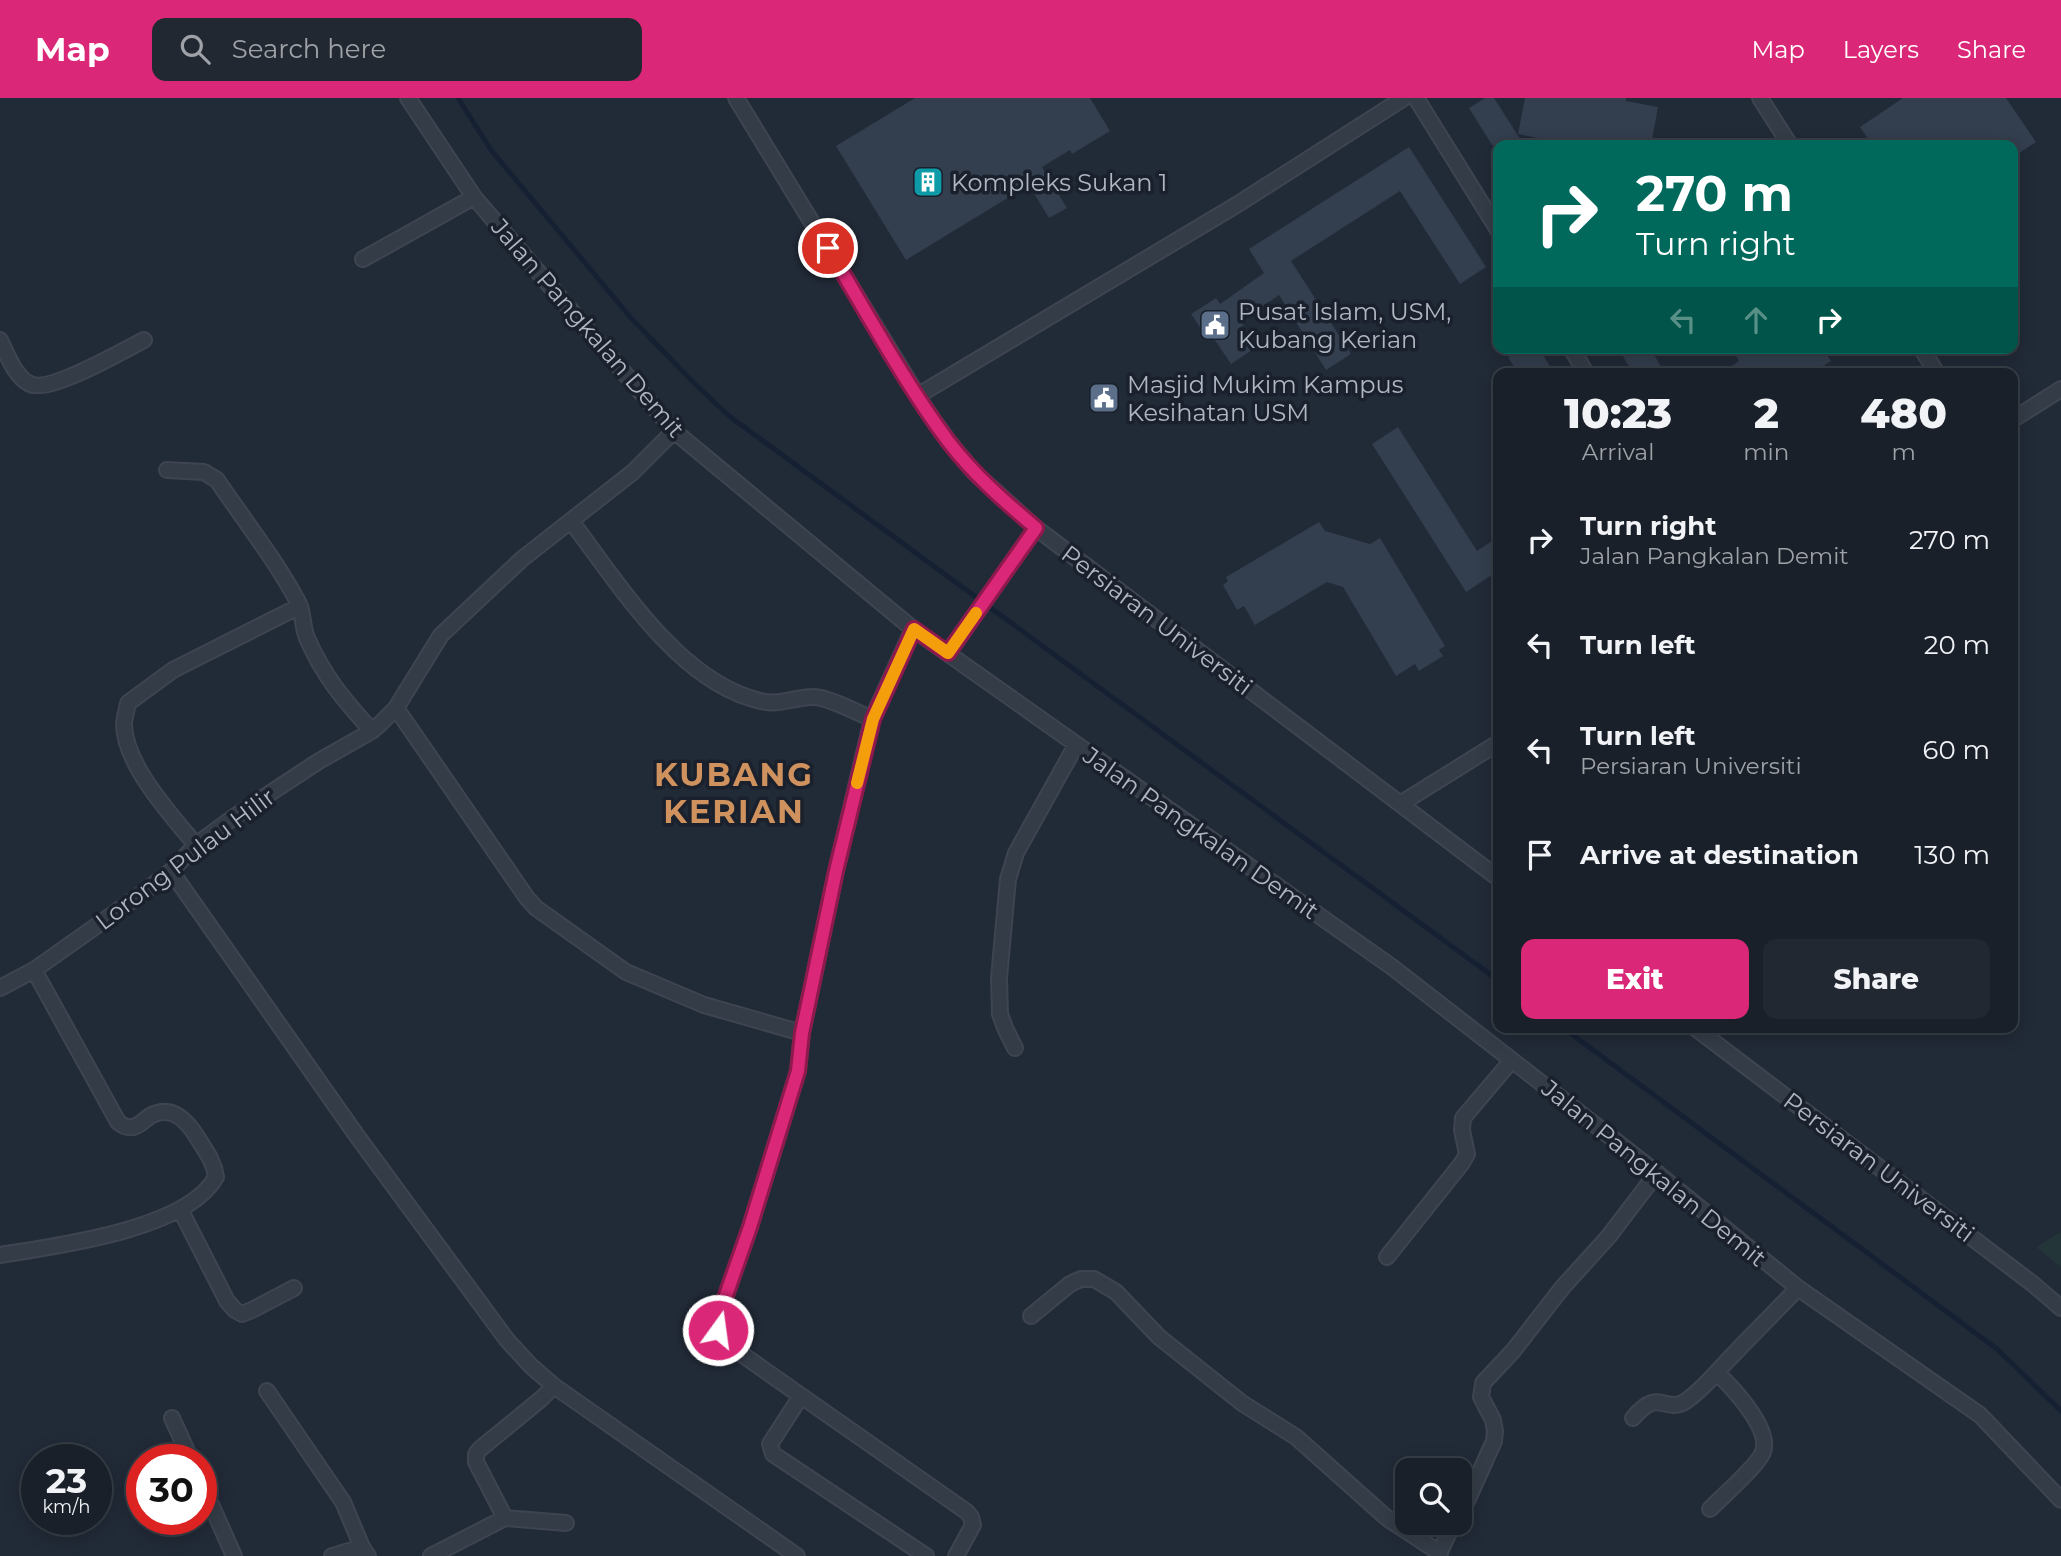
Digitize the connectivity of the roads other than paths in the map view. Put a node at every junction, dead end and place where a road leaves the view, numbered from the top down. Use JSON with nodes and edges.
{"nodes":[{"id":1,"x":408,"y":98,"type":"edge"},
{"id":2,"x":736,"y":98,"type":"edge"},
{"id":3,"x":1404,"y":98,"type":"edge"},
{"id":4,"x":1416,"y":98,"type":"edge"},
{"id":5,"x":1760,"y":98,"type":"edge"},
{"id":6,"x":1787,"y":140,"type":"edge"},
{"id":7,"x":474,"y":197,"type":"junction"},
{"id":8,"x":1493,"y":222,"type":"edge"},
{"id":9,"x":363,"y":259,"type":"dead end"},
{"id":10,"x":0,"y":340,"type":"edge"},
{"id":11,"x":144,"y":340,"type":"dead end"},
{"id":12,"x":2061,"y":389,"type":"edge"},
{"id":13,"x":918,"y":396,"type":"junction"},
{"id":14,"x":2018,"y":416,"type":"edge"},
{"id":15,"x":674,"y":431,"type":"junction"},
{"id":16,"x":167,"y":470,"type":"dead end"},
{"id":17,"x":571,"y":521,"type":"junction"},
{"id":18,"x":1036,"y":528,"type":"junction"},
{"id":19,"x":300,"y":606,"type":"junction"},
{"id":20,"x":914,"y":629,"type":"junction"},
{"id":21,"x":948,"y":653,"type":"junction"},
{"id":22,"x":396,"y":708,"type":"junction"},
{"id":23,"x":873,"y":719,"type":"junction"},
{"id":24,"x":372,"y":731,"type":"junction"},
{"id":25,"x":1076,"y":745,"type":"junction"},
{"id":26,"x":1493,"y":746,"type":"edge"},
{"id":27,"x":1400,"y":804,"type":"junction"},
{"id":28,"x":196,"y":845,"type":"junction"},
{"id":29,"x":171,"y":871,"type":"junction"},
{"id":30,"x":1493,"y":874,"type":"edge"},
{"id":31,"x":34,"y":970,"type":"junction"},
{"id":32,"x":0,"y":988,"type":"edge"},
{"id":33,"x":802,"y":1033,"type":"junction"},
{"id":34,"x":1702,"y":1033,"type":"edge"},
{"id":35,"x":1016,"y":1048,"type":"dead end"},
{"id":36,"x":1512,"y":1060,"type":"junction"},
{"id":37,"x":1657,"y":1173,"type":"junction"},
{"id":38,"x":180,"y":1209,"type":"junction"},
{"id":39,"x":0,"y":1255,"type":"edge"},
{"id":40,"x":1387,"y":1257,"type":"dead end"},
{"id":41,"x":294,"y":1288,"type":"dead end"},
{"id":42,"x":1798,"y":1288,"type":"junction"},
{"id":43,"x":2061,"y":1308,"type":"edge"},
{"id":44,"x":1031,"y":1316,"type":"dead end"},
{"id":45,"x":1717,"y":1373,"type":"junction"},
{"id":46,"x":554,"y":1386,"type":"junction"},
{"id":47,"x":267,"y":1391,"type":"dead end"},
{"id":48,"x":801,"y":1396,"type":"junction"},
{"id":49,"x":172,"y":1418,"type":"dead end"},
{"id":50,"x":1633,"y":1418,"type":"dead end"},
{"id":51,"x":184,"y":1444,"type":"edge"},
{"id":52,"x":1472,"y":1490,"type":"edge"},
{"id":53,"x":2061,"y":1500,"type":"edge"},
{"id":54,"x":1710,"y":1509,"type":"dead end"},
{"id":55,"x":217,"y":1518,"type":"edge"},
{"id":56,"x":505,"y":1518,"type":"junction"},
{"id":57,"x":566,"y":1523,"type":"dead end"},
{"id":58,"x":1448,"y":1535,"type":"edge"},
{"id":59,"x":365,"y":1552,"type":"edge"},
{"id":60,"x":1439,"y":1554,"type":"edge"},
{"id":61,"x":234,"y":1556,"type":"edge"},
{"id":62,"x":332,"y":1556,"type":"edge"},
{"id":63,"x":431,"y":1556,"type":"edge"},
{"id":64,"x":797,"y":1556,"type":"edge"},
{"id":65,"x":926,"y":1556,"type":"edge"},
{"id":66,"x":956,"y":1556,"type":"edge"}],
"edges":[{"from":1,"to":7,"type":"street","name":"Jalan Pangkalan Demit"},
{"from":2,"to":13,"type":"street","name":"Persiaran Universiti"},
{"from":3,"to":13,"type":"street"},
{"from":4,"to":8,"type":"street"},
{"from":5,"to":6,"type":"street"},
{"from":7,"to":9,"type":"street"},
{"from":7,"to":15,"type":"street","name":"Jalan Pangkalan Demit"},
{"from":10,"to":11,"type":"street"},
{"from":12,"to":14,"type":"street"},
{"from":13,"to":18,"type":"street","name":"Persiaran Universiti"},
{"from":15,"to":17,"type":"street","name":"Lorong Pulau Hilir"},
{"from":15,"to":20,"type":"street","name":"Jalan Pangkalan Demit"},
{"from":16,"to":19,"type":"street"},
{"from":17,"to":22,"type":"street","name":"Lorong Pulau Hilir"},
{"from":17,"to":23,"type":"street"},
{"from":18,"to":21,"type":"street"},
{"from":18,"to":27,"type":"street","name":"Persiaran Universiti"},
{"from":19,"to":24,"type":"street"},
{"from":19,"to":28,"type":"street"},
{"from":20,"to":21,"type":"street","name":"Jalan Pangkalan Demit"},
{"from":20,"to":23,"type":"street"},
{"from":21,"to":25,"type":"street","name":"Jalan Pangkalan Demit"},
{"from":22,"to":24,"type":"street","name":"Lorong Pulau Hilir"},
{"from":22,"to":33,"type":"street"},
{"from":23,"to":33,"type":"street"},
{"from":24,"to":28,"type":"street","name":"Lorong Pulau Hilir"},
{"from":25,"to":35,"type":"street"},
{"from":25,"to":36,"type":"street","name":"Jalan Pangkalan Demit"},
{"from":26,"to":27,"type":"street"},
{"from":27,"to":30,"type":"street","name":"Persiaran Universiti"},
{"from":28,"to":29,"type":"street","name":"Lorong Pulau Hilir"},
{"from":29,"to":31,"type":"street","name":"Lorong Pulau Hilir"},
{"from":29,"to":46,"type":"street"},
{"from":31,"to":32,"type":"street","name":"Lorong Pulau Hilir"},
{"from":31,"to":38,"type":"street"},
{"from":33,"to":48,"type":"street"},
{"from":34,"to":43,"type":"street","name":"Persiaran Universiti"},
{"from":36,"to":37,"type":"street","name":"Jalan Pangkalan Demit"},
{"from":36,"to":40,"type":"street"},
{"from":37,"to":42,"type":"street","name":"Jalan Pangkalan Demit"},
{"from":37,"to":52,"type":"street"},
{"from":38,"to":39,"type":"street"},
{"from":38,"to":41,"type":"street"},
{"from":42,"to":45,"type":"street"},
{"from":42,"to":53,"type":"street","name":"Jalan Pangkalan Demit"},
{"from":44,"to":60,"type":"street"},
{"from":45,"to":50,"type":"street"},
{"from":45,"to":54,"type":"street"},
{"from":46,"to":56,"type":"street"},
{"from":46,"to":64,"type":"street"},
{"from":47,"to":59,"type":"street"},
{"from":48,"to":65,"type":"street"},
{"from":48,"to":66,"type":"street"},
{"from":49,"to":51,"type":"street"},
{"from":55,"to":61,"type":"street"},
{"from":56,"to":57,"type":"street"},
{"from":56,"to":63,"type":"street"},
{"from":58,"to":60,"type":"street"},
{"from":59,"to":62,"type":"street"}]}
